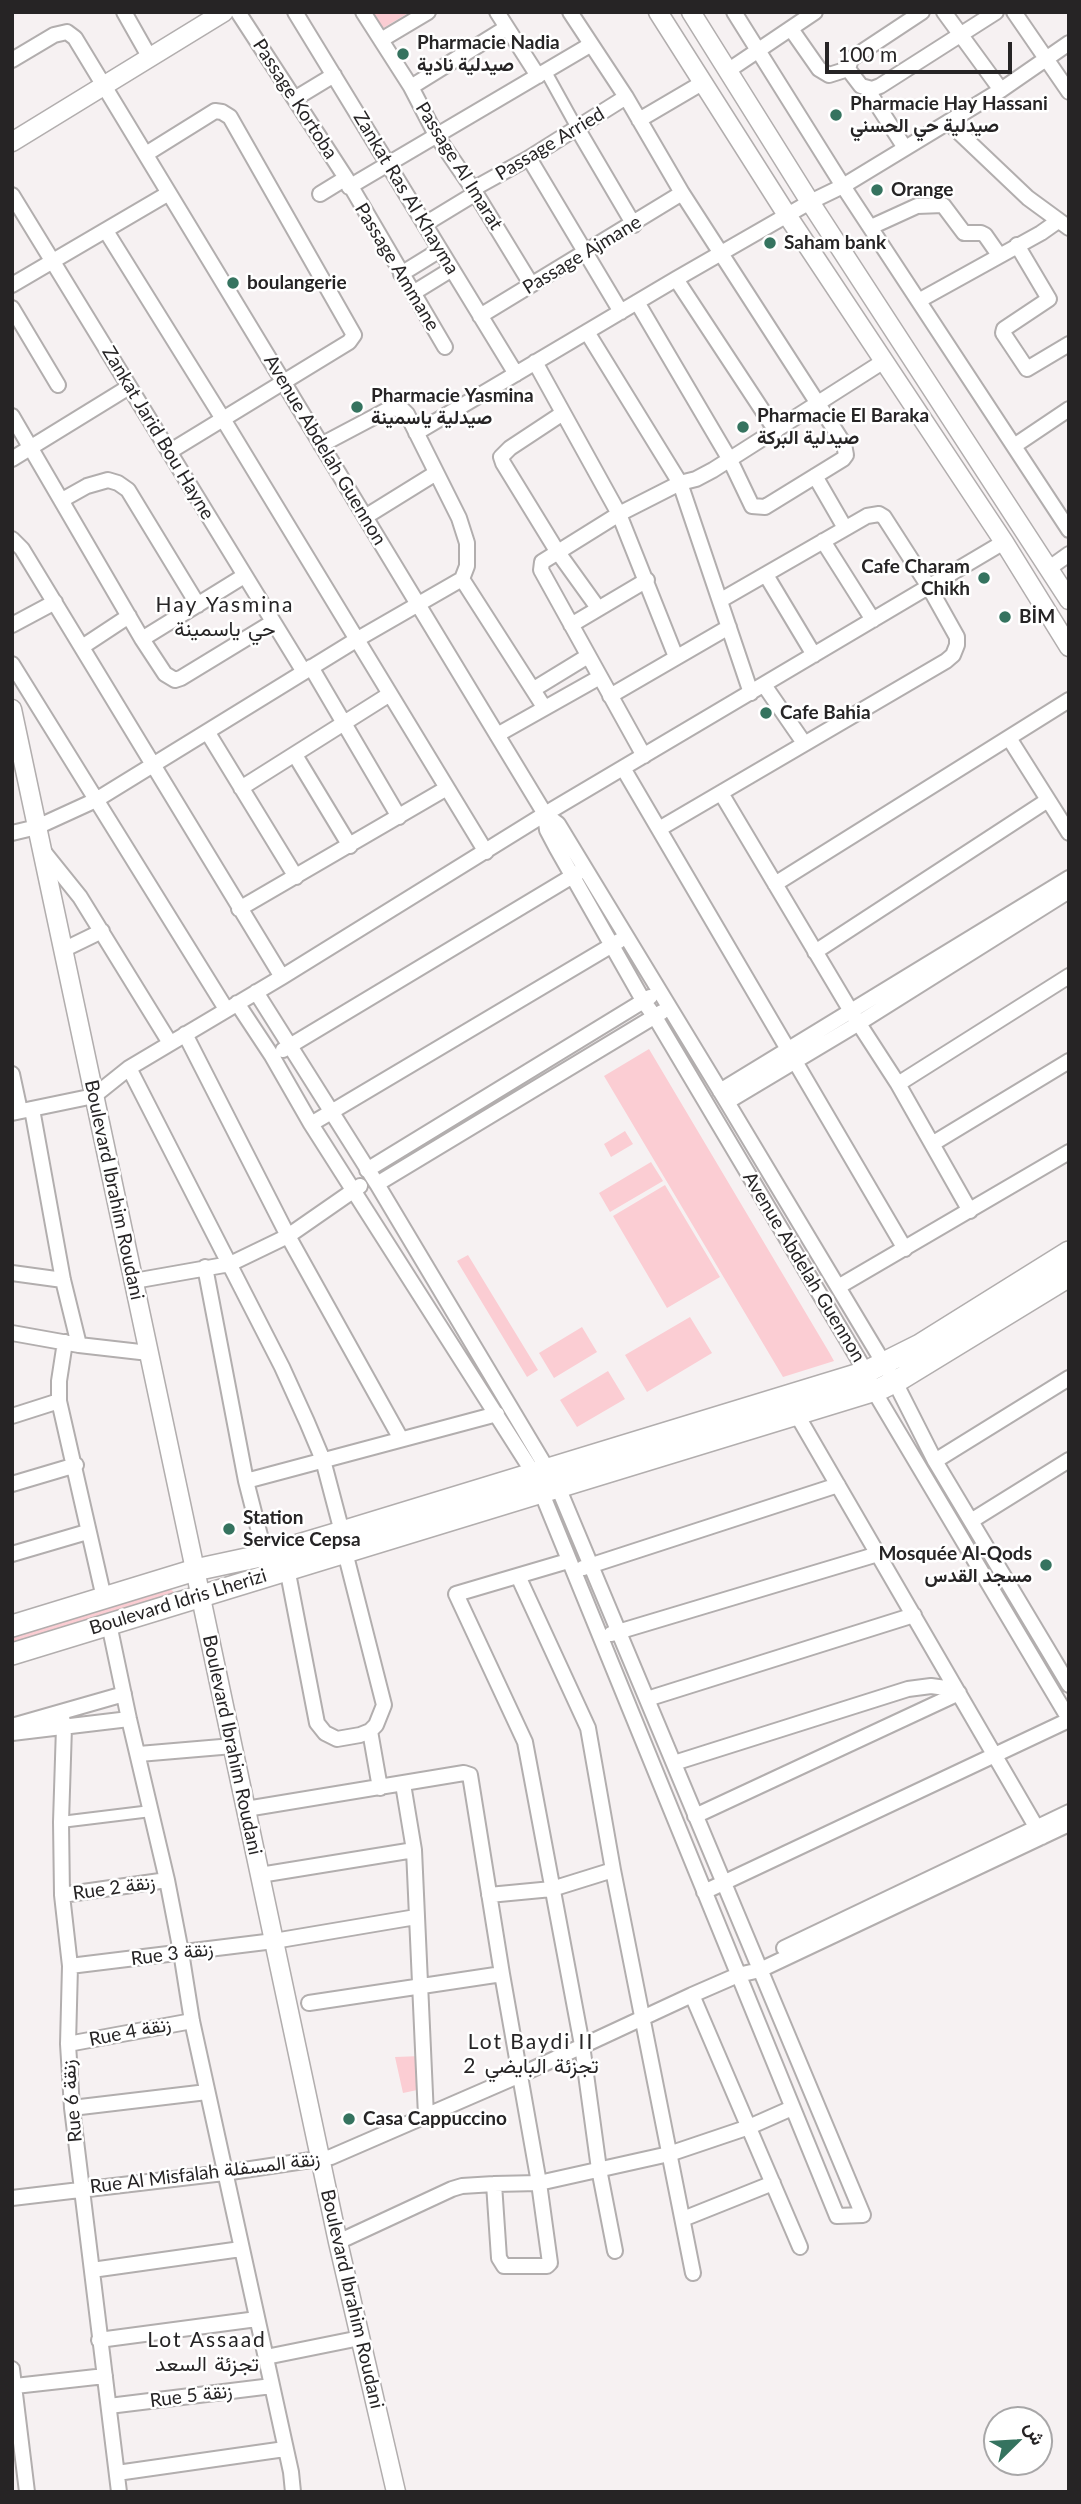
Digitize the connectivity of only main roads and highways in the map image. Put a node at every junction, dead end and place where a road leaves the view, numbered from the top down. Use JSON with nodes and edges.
{"nodes":[{"id":1,"x":1069,"y":1252,"type":"edge"},
{"id":2,"x":1069,"y":1276,"type":"edge"},
{"id":3,"x":880,"y":1377,"type":"junction"},
{"id":4,"x":343,"y":1542,"type":"junction"},
{"id":5,"x":12,"y":1626,"type":"edge"},
{"id":6,"x":12,"y":1654,"type":"edge"}],
"edges":[{"from":1,"to":3,"type":"main road"},
{"from":2,"to":3,"type":"main road"},
{"from":3,"to":4,"type":"main road"},
{"from":4,"to":5,"type":"main road","name":"Boulevard Idris Lherizi"},
{"from":4,"to":6,"type":"main road","name":"Boulevard Idris Lherizi"}]}
